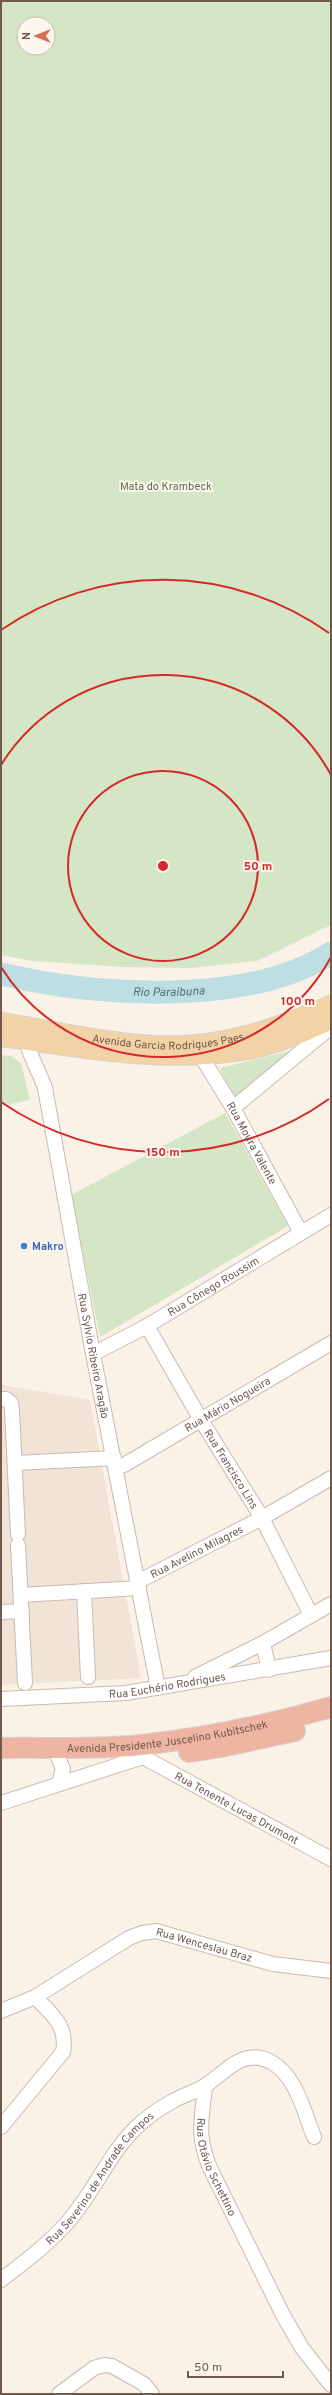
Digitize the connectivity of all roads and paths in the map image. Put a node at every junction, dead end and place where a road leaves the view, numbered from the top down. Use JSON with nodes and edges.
{"nodes":[{"id":1,"x":331,"y":1005,"type":"edge"},
{"id":2,"x":331,"y":1020,"type":"edge"},
{"id":3,"x":1,"y":1022,"type":"edge"},
{"id":4,"x":331,"y":1027,"type":"edge"},
{"id":5,"x":24,"y":1033,"type":"junction"},
{"id":6,"x":243,"y":1036,"type":"junction"},
{"id":7,"x":1,"y":1037,"type":"edge"},
{"id":8,"x":201,"y":1056,"type":"junction"},
{"id":9,"x":233,"y":1108,"type":"junction"},
{"id":10,"x":331,"y":1215,"type":"edge"},
{"id":11,"x":300,"y":1231,"type":"junction"},
{"id":12,"x":147,"y":1326,"type":"junction"},
{"id":13,"x":331,"y":1343,"type":"edge"},
{"id":14,"x":92,"y":1354,"type":"junction"},
{"id":15,"x":1,"y":1399,"type":"edge"},
{"id":16,"x":201,"y":1420,"type":"junction"},
{"id":17,"x":119,"y":1462,"type":"junction"},
{"id":18,"x":15,"y":1463,"type":"junction"},
{"id":19,"x":331,"y":1478,"type":"edge"},
{"id":20,"x":262,"y":1518,"type":"junction"},
{"id":21,"x":142,"y":1583,"type":"junction"},
{"id":22,"x":84,"y":1591,"type":"junction"},
{"id":23,"x":21,"y":1595,"type":"junction"},
{"id":24,"x":331,"y":1604,"type":"edge"},
{"id":25,"x":22,"y":1611,"type":"junction"},
{"id":26,"x":1,"y":1612,"type":"edge"},
{"id":27,"x":311,"y":1615,"type":"junction"},
{"id":28,"x":263,"y":1643,"type":"junction"},
{"id":29,"x":331,"y":1658,"type":"edge"},
{"id":30,"x":269,"y":1670,"type":"junction"},
{"id":31,"x":88,"y":1677,"type":"dead end"},
{"id":32,"x":25,"y":1683,"type":"dead end"},
{"id":33,"x":184,"y":1683,"type":"junction"},
{"id":34,"x":158,"y":1688,"type":"junction"},
{"id":35,"x":1,"y":1699,"type":"edge"},
{"id":36,"x":331,"y":1707,"type":"edge"},
{"id":37,"x":331,"y":1721,"type":"edge"},
{"id":38,"x":1,"y":1748,"type":"edge"},
{"id":39,"x":58,"y":1757,"type":"junction"},
{"id":40,"x":143,"y":1757,"type":"junction"},
{"id":41,"x":1,"y":1759,"type":"edge"},
{"id":42,"x":59,"y":1783,"type":"junction"},
{"id":43,"x":1,"y":1803,"type":"edge"},
{"id":44,"x":331,"y":1859,"type":"edge"},
{"id":45,"x":331,"y":1971,"type":"edge"},
{"id":46,"x":35,"y":1997,"type":"junction"},
{"id":47,"x":1,"y":2011,"type":"edge"},
{"id":48,"x":205,"y":2086,"type":"junction"},
{"id":49,"x":1,"y":2127,"type":"edge"},
{"id":50,"x":314,"y":2137,"type":"dead end"},
{"id":51,"x":1,"y":2280,"type":"edge"},
{"id":52,"x":331,"y":2385,"type":"edge"},
{"id":53,"x":154,"y":2393,"type":"edge"},
{"id":54,"x":59,"y":2394,"type":"edge"}],
"edges":[{"from":1,"to":6,"type":"main road","name":"Avenida Garcia Rodrigues Paes"},
{"from":2,"to":8,"type":"main road","name":"Avenida Garcia Rodrigues Paes"},
{"from":3,"to":5,"type":"main road","name":"Avenida Garcia Rodrigues Paes"},
{"from":4,"to":9,"type":"street"},
{"from":5,"to":6,"type":"main road","name":"Avenida Garcia Rodrigues Paes"},
{"from":5,"to":7,"type":"main road","name":"Avenida Garcia Rodrigues Paes"},
{"from":5,"to":8,"type":"main road","name":"Avenida Garcia Rodrigues Paes"},
{"from":5,"to":14,"type":"street","name":"Rua Sylvio Ribeiro Aragão"},
{"from":6,"to":8,"type":"main road"},
{"from":8,"to":9,"type":"street","name":"Rua Moura Valente"},
{"from":9,"to":11,"type":"street","name":"Rua Moura Valente"},
{"from":10,"to":11,"type":"street","name":"Rua Cônego Roussim"},
{"from":11,"to":12,"type":"street","name":"Rua Cônego Roussim"},
{"from":12,"to":14,"type":"street","name":"Rua Cônego Roussim"},
{"from":12,"to":16,"type":"street","name":"Rua Francisco Lins"},
{"from":13,"to":16,"type":"street","name":"Rua Mário Nogueira"},
{"from":14,"to":17,"type":"street","name":"Rua Sylvio Ribeiro Aragão"},
{"from":15,"to":18,"type":"street"},
{"from":16,"to":17,"type":"street","name":"Rua Mário Nogueira"},
{"from":16,"to":20,"type":"street","name":"Rua Francisco Lins"},
{"from":17,"to":18,"type":"street"},
{"from":17,"to":21,"type":"street","name":"Rua Sylvio Ribeiro Aragão"},
{"from":18,"to":23,"type":"street"},
{"from":19,"to":20,"type":"street","name":"Rua Avelino Milagres"},
{"from":20,"to":21,"type":"street","name":"Rua Avelino Milagres"},
{"from":20,"to":27,"type":"street","name":"Rua Francisco Lins"},
{"from":21,"to":22,"type":"street"},
{"from":21,"to":34,"type":"street","name":"Rua Sylvio Ribeiro Aragão"},
{"from":22,"to":23,"type":"street"},
{"from":22,"to":31,"type":"street"},
{"from":23,"to":25,"type":"street"},
{"from":24,"to":27,"type":"street"},
{"from":25,"to":26,"type":"street"},
{"from":25,"to":32,"type":"street"},
{"from":27,"to":28,"type":"street"},
{"from":28,"to":30,"type":"street"},
{"from":28,"to":33,"type":"street"},
{"from":29,"to":30,"type":"street","name":"Rua Euchério Rodrigues"},
{"from":30,"to":33,"type":"street","name":"Rua Euchério Rodrigues"},
{"from":33,"to":34,"type":"street","name":"Rua Euchério Rodrigues"},
{"from":34,"to":35,"type":"street","name":"Rua Euchério Rodrigues"},
{"from":36,"to":38,"type":"highway","name":"Avenida Presidente Juscelino Kubitschek"},
{"from":37,"to":40,"type":"highway","name":"Avenida Presidente Juscelino Kubitschek"},
{"from":39,"to":40,"type":"highway","name":"Avenida Presidente Juscelino Kubitschek"},
{"from":39,"to":41,"type":"highway","name":"Avenida Presidente Juscelino Kubitschek"},
{"from":39,"to":42,"type":"street"},
{"from":40,"to":42,"type":"street"},
{"from":40,"to":44,"type":"street","name":"Rua Tenente Lucas Drumont"},
{"from":42,"to":43,"type":"street"},
{"from":45,"to":46,"type":"street","name":"Rua Wenceslau Braz"},
{"from":46,"to":47,"type":"street","name":"Rua Wenceslau Braz"},
{"from":46,"to":49,"type":"street"},
{"from":48,"to":50,"type":"street"},
{"from":48,"to":51,"type":"street","name":"Rua Severino de Andrade Campos"},
{"from":48,"to":52,"type":"street","name":"Rua Otávio Schettino"},
{"from":53,"to":54,"type":"street"}]}
